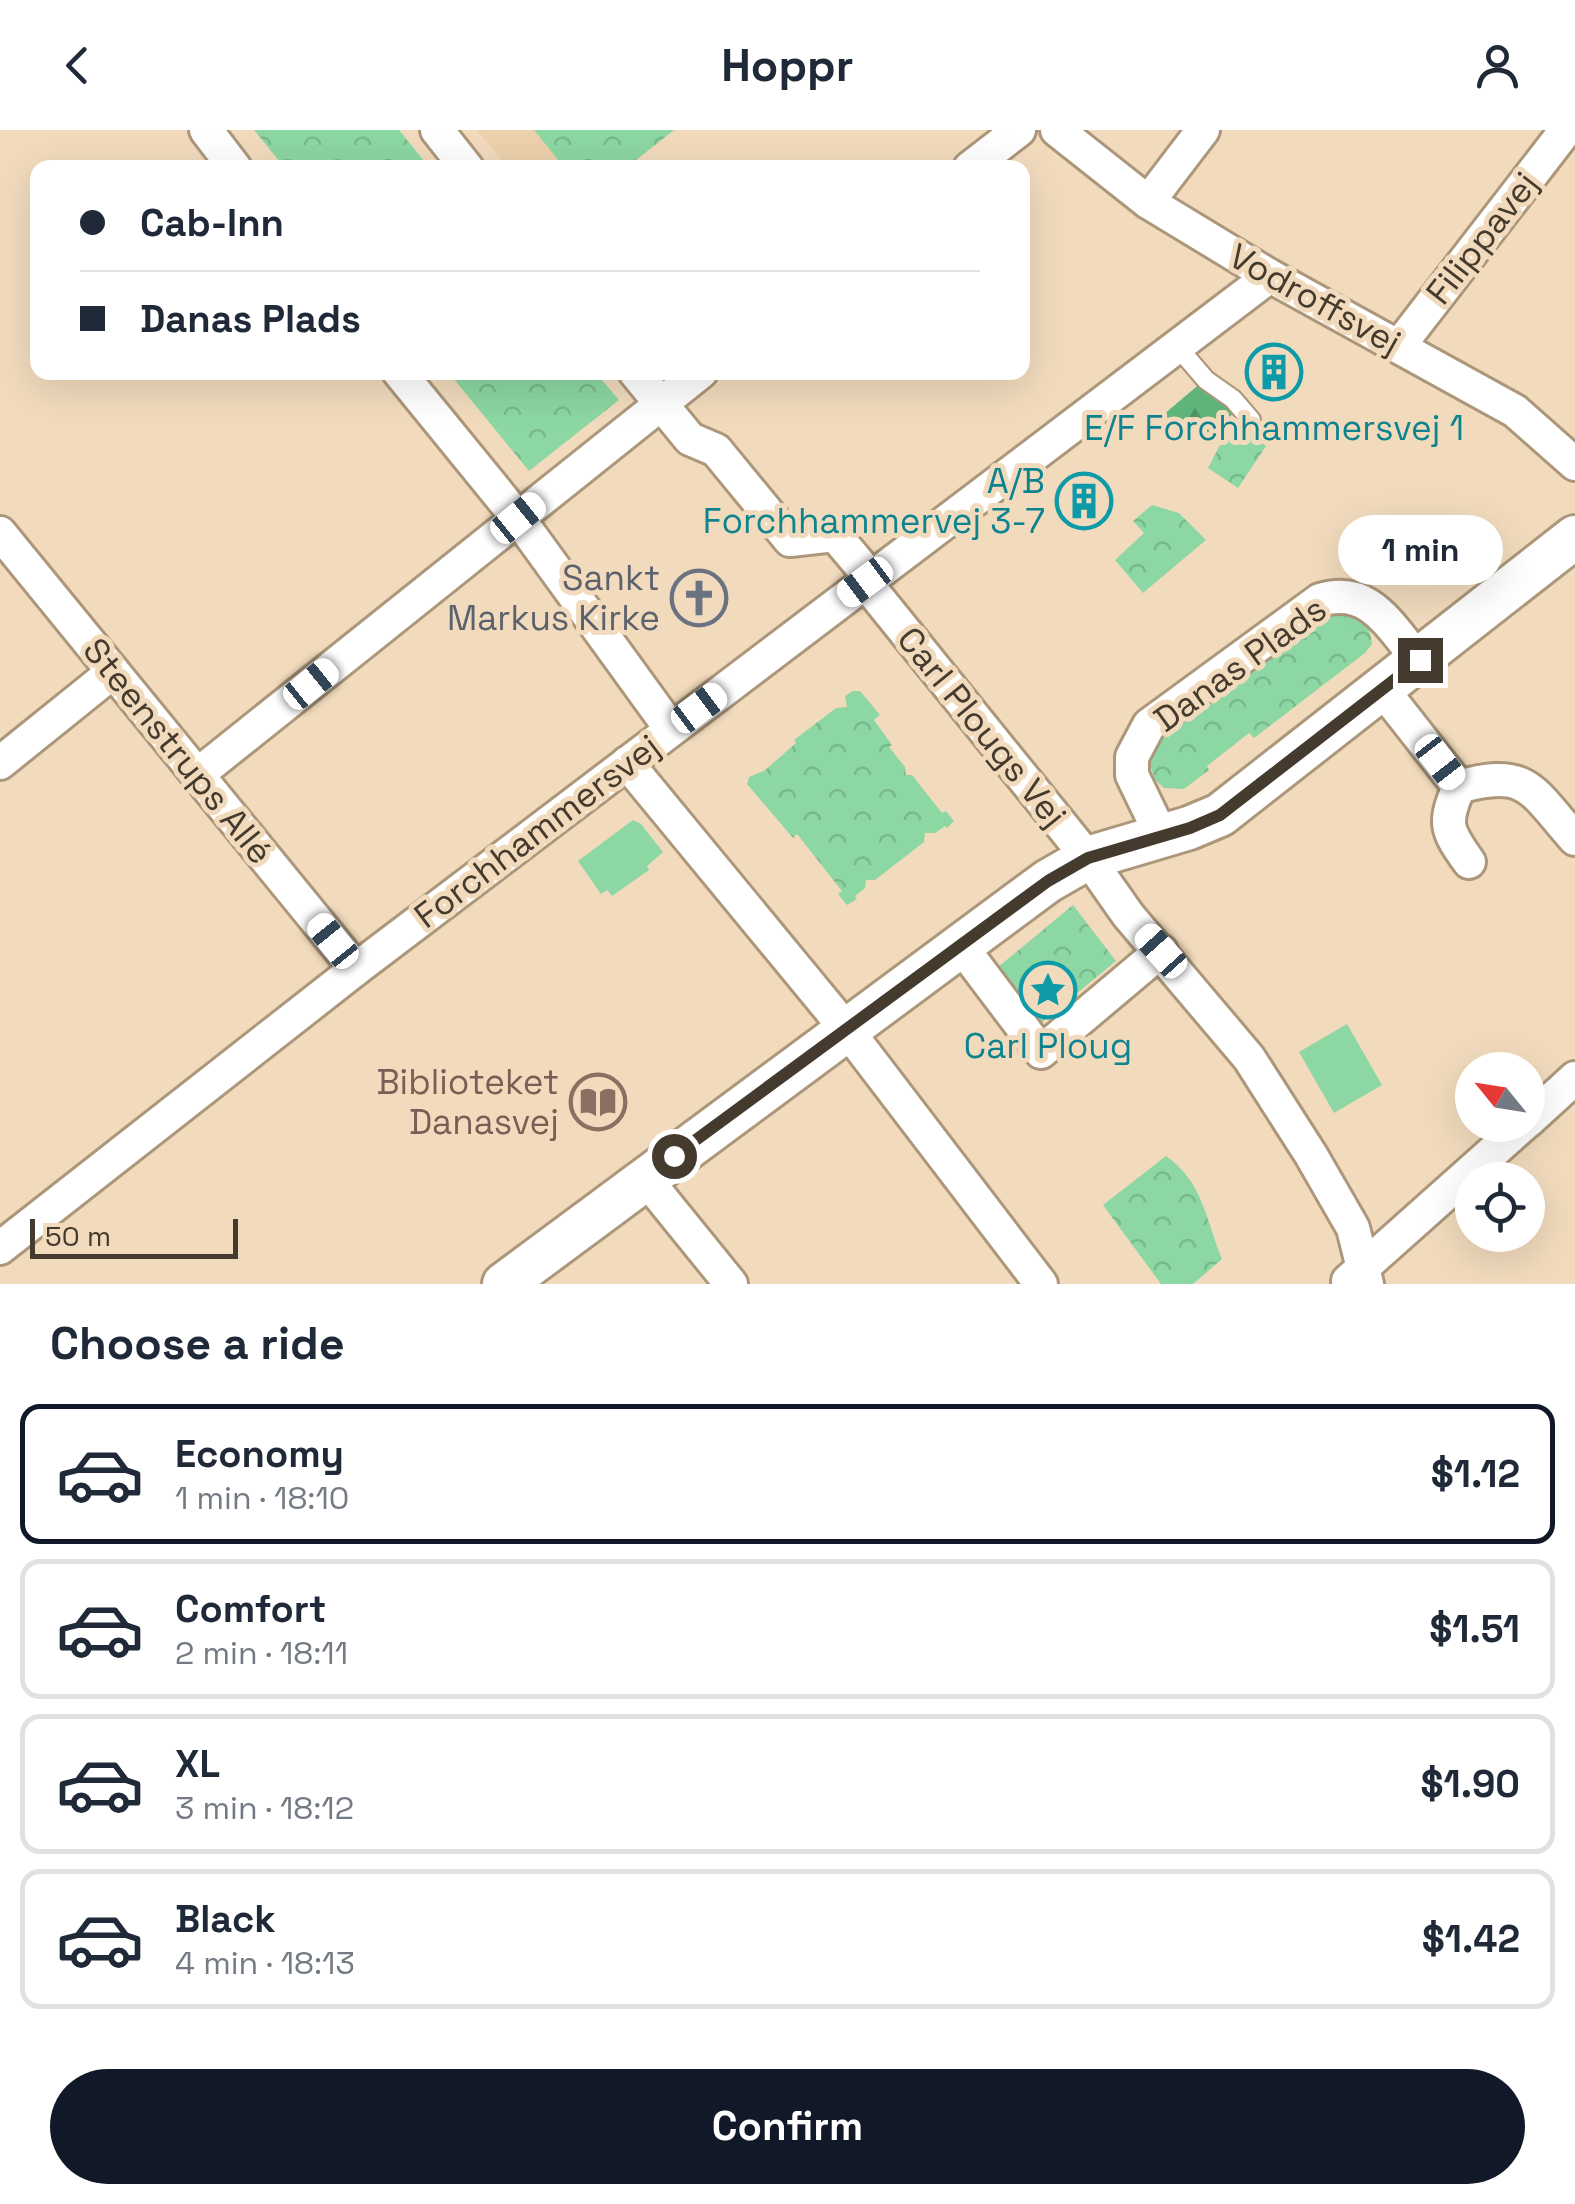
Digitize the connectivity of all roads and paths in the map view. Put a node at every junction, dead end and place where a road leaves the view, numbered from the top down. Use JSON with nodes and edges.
{"nodes":[{"id":1,"x":206,"y":130,"type":"edge"},
{"id":2,"x":437,"y":130,"type":"edge"},
{"id":3,"x":1019,"y":130,"type":"edge"},
{"id":4,"x":1057,"y":130,"type":"edge"},
{"id":5,"x":1204,"y":130,"type":"edge"},
{"id":6,"x":1566,"y":130,"type":"edge"},
{"id":7,"x":229,"y":160,"type":"edge"},
{"id":8,"x":461,"y":160,"type":"edge"},
{"id":9,"x":980,"y":160,"type":"edge"},
{"id":10,"x":1148,"y":202,"type":"junction"},
{"id":11,"x":1270,"y":276,"type":"junction"},
{"id":12,"x":1176,"y":345,"type":"junction"},
{"id":13,"x":1399,"y":346,"type":"junction"},
{"id":14,"x":406,"y":380,"type":"edge"},
{"id":15,"x":641,"y":380,"type":"edge"},
{"id":16,"x":690,"y":380,"type":"edge"},
{"id":17,"x":660,"y":403,"type":"junction"},
{"id":18,"x":1251,"y":420,"type":"dead end"},
{"id":19,"x":1575,"y":464,"type":"edge"},
{"id":20,"x":518,"y":518,"type":"junction"},
{"id":21,"x":0,"y":533,"type":"edge"},
{"id":22,"x":1575,"y":538,"type":"edge"},
{"id":23,"x":868,"y":580,"type":"junction"},
{"id":24,"x":1420,"y":660,"type":"junction"},
{"id":25,"x":113,"y":672,"type":"junction"},
{"id":26,"x":1382,"y":689,"type":"junction"},
{"id":27,"x":671,"y":729,"type":"junction"},
{"id":28,"x":627,"y":762,"type":"junction"},
{"id":29,"x":0,"y":763,"type":"edge"},
{"id":30,"x":197,"y":775,"type":"junction"},
{"id":31,"x":1459,"y":786,"type":"junction"},
{"id":32,"x":1161,"y":835,"type":"junction"},
{"id":33,"x":1575,"y":838,"type":"edge"},
{"id":34,"x":1088,"y":858,"type":"junction"},
{"id":35,"x":1469,"y":862,"type":"dead end"},
{"id":36,"x":961,"y":946,"type":"junction"},
{"id":37,"x":1161,"y":951,"type":"junction"},
{"id":38,"x":356,"y":969,"type":"junction"},
{"id":39,"x":846,"y":1030,"type":"junction"},
{"id":40,"x":1575,"y":1078,"type":"edge"},
{"id":41,"x":1545,"y":1105,"type":"edge"},
{"id":42,"x":1505,"y":1142,"type":"edge"},
{"id":43,"x":645,"y":1178,"type":"junction"},
{"id":44,"x":0,"y":1248,"type":"edge"},
{"id":45,"x":1358,"y":1279,"type":"edge"},
{"id":46,"x":504,"y":1284,"type":"edge"},
{"id":47,"x":731,"y":1284,"type":"edge"},
{"id":48,"x":1041,"y":1284,"type":"edge"}],
"edges":[{"from":1,"to":7,"type":"street"},
{"from":2,"to":8,"type":"street"},
{"from":3,"to":9,"type":"street"},
{"from":4,"to":10,"type":"street","name":"Vodroffsvej"},
{"from":5,"to":10,"type":"street"},
{"from":6,"to":13,"type":"street","name":"Filippavej"},
{"from":10,"to":11,"type":"street","name":"Vodroffsvej"},
{"from":11,"to":12,"type":"street","name":"Forchhammersvej"},
{"from":11,"to":13,"type":"street","name":"Vodroffsvej"},
{"from":12,"to":18,"type":"lane"},
{"from":12,"to":23,"type":"street","name":"Forchhammersvej"},
{"from":13,"to":19,"type":"street","name":"Vodroffsvej"},
{"from":14,"to":20,"type":"street"},
{"from":15,"to":17,"type":"street"},
{"from":16,"to":17,"type":"street"},
{"from":17,"to":20,"type":"street"},
{"from":17,"to":23,"type":"street","name":"Carl Plougs Vej"},
{"from":20,"to":27,"type":"street"},
{"from":20,"to":30,"type":"street"},
{"from":21,"to":25,"type":"street","name":"Steenstrups Allé"},
{"from":22,"to":24,"type":"street"},
{"from":23,"to":27,"type":"street","name":"Forchhammersvej"},
{"from":23,"to":34,"type":"street","name":"Carl Plougs Vej"},
{"from":24,"to":26,"type":"street"},
{"from":24,"to":32,"type":"street","name":"Danas Plads"},
{"from":25,"to":29,"type":"street"},
{"from":25,"to":30,"type":"street","name":"Steenstrups Allé"},
{"from":26,"to":31,"type":"street"},
{"from":26,"to":32,"type":"street"},
{"from":27,"to":28,"type":"street","name":"Forchhammersvej"},
{"from":28,"to":38,"type":"street","name":"Forchhammersvej"},
{"from":28,"to":39,"type":"street"},
{"from":30,"to":38,"type":"street","name":"Steenstrups Allé"},
{"from":31,"to":33,"type":"street"},
{"from":31,"to":35,"type":"street"},
{"from":32,"to":34,"type":"street"},
{"from":34,"to":36,"type":"street"},
{"from":34,"to":37,"type":"street","name":"Carl Plougs Vej"},
{"from":36,"to":37,"type":"street"},
{"from":36,"to":39,"type":"street"},
{"from":37,"to":45,"type":"street","name":"Carl Plougs Vej"},
{"from":38,"to":44,"type":"street","name":"Forchhammersvej"},
{"from":39,"to":43,"type":"street"},
{"from":39,"to":48,"type":"street"},
{"from":40,"to":41,"type":"street"},
{"from":42,"to":45,"type":"street"},
{"from":43,"to":46,"type":"street"},
{"from":43,"to":47,"type":"street"}]}
